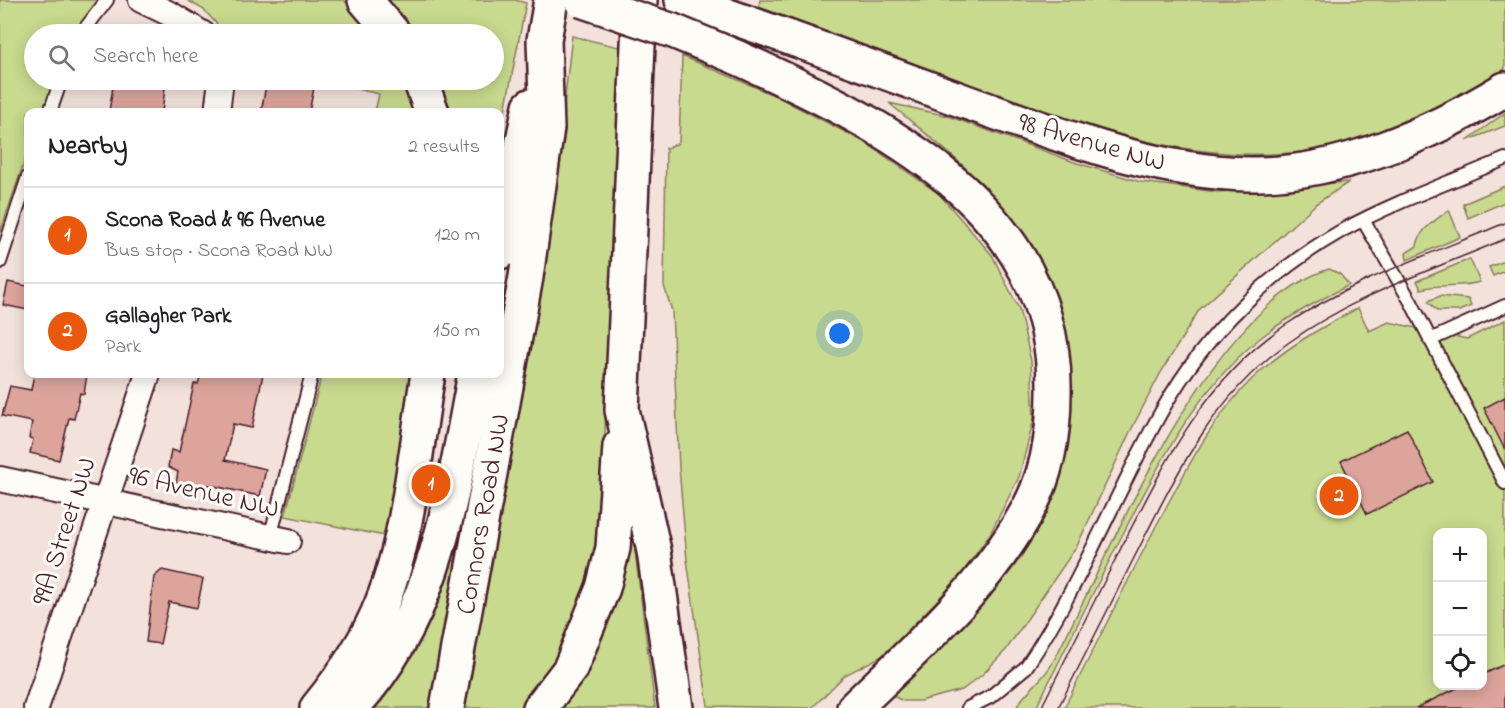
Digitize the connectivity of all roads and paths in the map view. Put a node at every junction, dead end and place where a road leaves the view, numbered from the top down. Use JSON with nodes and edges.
{"nodes":[{"id":1,"x":107,"y":0,"type":"edge"},
{"id":2,"x":141,"y":0,"type":"edge"},
{"id":3,"x":365,"y":0,"type":"edge"},
{"id":4,"x":551,"y":0,"type":"edge"},
{"id":5,"x":581,"y":0,"type":"edge"},
{"id":6,"x":640,"y":0,"type":"edge"},
{"id":7,"x":682,"y":0,"type":"edge"},
{"id":8,"x":89,"y":24,"type":"edge"},
{"id":9,"x":186,"y":24,"type":"edge"},
{"id":10,"x":385,"y":24,"type":"edge"},
{"id":11,"x":544,"y":40,"type":"junction"},
{"id":12,"x":1505,"y":89,"type":"edge"},
{"id":13,"x":58,"y":90,"type":"edge"},
{"id":14,"x":220,"y":90,"type":"edge"},
{"id":15,"x":424,"y":90,"type":"edge"},
{"id":16,"x":51,"y":108,"type":"edge"},
{"id":17,"x":218,"y":108,"type":"edge"},
{"id":18,"x":430,"y":108,"type":"edge"},
{"id":19,"x":1505,"y":159,"type":"edge"},
{"id":20,"x":24,"y":189,"type":"edge"},
{"id":21,"x":1363,"y":220,"type":"junction"},
{"id":22,"x":504,"y":233,"type":"edge"},
{"id":23,"x":0,"y":262,"type":"edge"},
{"id":24,"x":1505,"y":306,"type":"edge"},
{"id":25,"x":1430,"y":340,"type":"junction"},
{"id":26,"x":147,"y":378,"type":"edge"},
{"id":27,"x":311,"y":378,"type":"edge"},
{"id":28,"x":427,"y":378,"type":"edge"},
{"id":29,"x":474,"y":378,"type":"edge"},
{"id":30,"x":622,"y":410,"type":"junction"},
{"id":31,"x":0,"y":479,"type":"edge"},
{"id":32,"x":1505,"y":483,"type":"edge"},
{"id":33,"x":105,"y":500,"type":"junction"},
{"id":34,"x":279,"y":539,"type":"joint"},
{"id":35,"x":860,"y":707,"type":"edge"},
{"id":36,"x":36,"y":708,"type":"edge"},
{"id":37,"x":317,"y":708,"type":"edge"},
{"id":38,"x":351,"y":708,"type":"edge"},
{"id":39,"x":447,"y":708,"type":"edge"},
{"id":40,"x":540,"y":708,"type":"edge"},
{"id":41,"x":676,"y":708,"type":"edge"},
{"id":42,"x":968,"y":708,"type":"edge"}],
"edges":[{"from":1,"to":8,"type":"lane"},
{"from":2,"to":9,"type":"street"},
{"from":3,"to":10,"type":"main road"},
{"from":4,"to":11,"type":"main road","name":"Connors Road NW"},
{"from":5,"to":35,"type":"main road","bridge":true},
{"from":6,"to":30,"type":"main road"},
{"from":7,"to":12,"type":"main road","name":"98 Avenue NW"},
{"from":11,"to":22,"type":"main road"},
{"from":11,"to":39,"type":"main road","name":"Connors Road NW"},
{"from":13,"to":16,"type":"lane"},
{"from":14,"to":17,"type":"street"},
{"from":15,"to":18,"type":"main road"},
{"from":19,"to":21,"type":"lane"},
{"from":20,"to":23,"type":"lane"},
{"from":21,"to":25,"type":"lane"},
{"from":21,"to":42,"type":"lane"},
{"from":24,"to":25,"type":"lane"},
{"from":25,"to":32,"type":"lane"},
{"from":26,"to":33,"type":"street","name":"99A Street NW"},
{"from":27,"to":34,"type":"lane"},
{"from":28,"to":37,"type":"main road"},
{"from":29,"to":38,"type":"main road"},
{"from":30,"to":40,"type":"main road"},
{"from":30,"to":41,"type":"main road"},
{"from":31,"to":33,"type":"street","name":"96 Avenue NW"},
{"from":33,"to":34,"type":"street","name":"96 Avenue NW"},
{"from":33,"to":36,"type":"street","name":"99A Street NW"}]}
